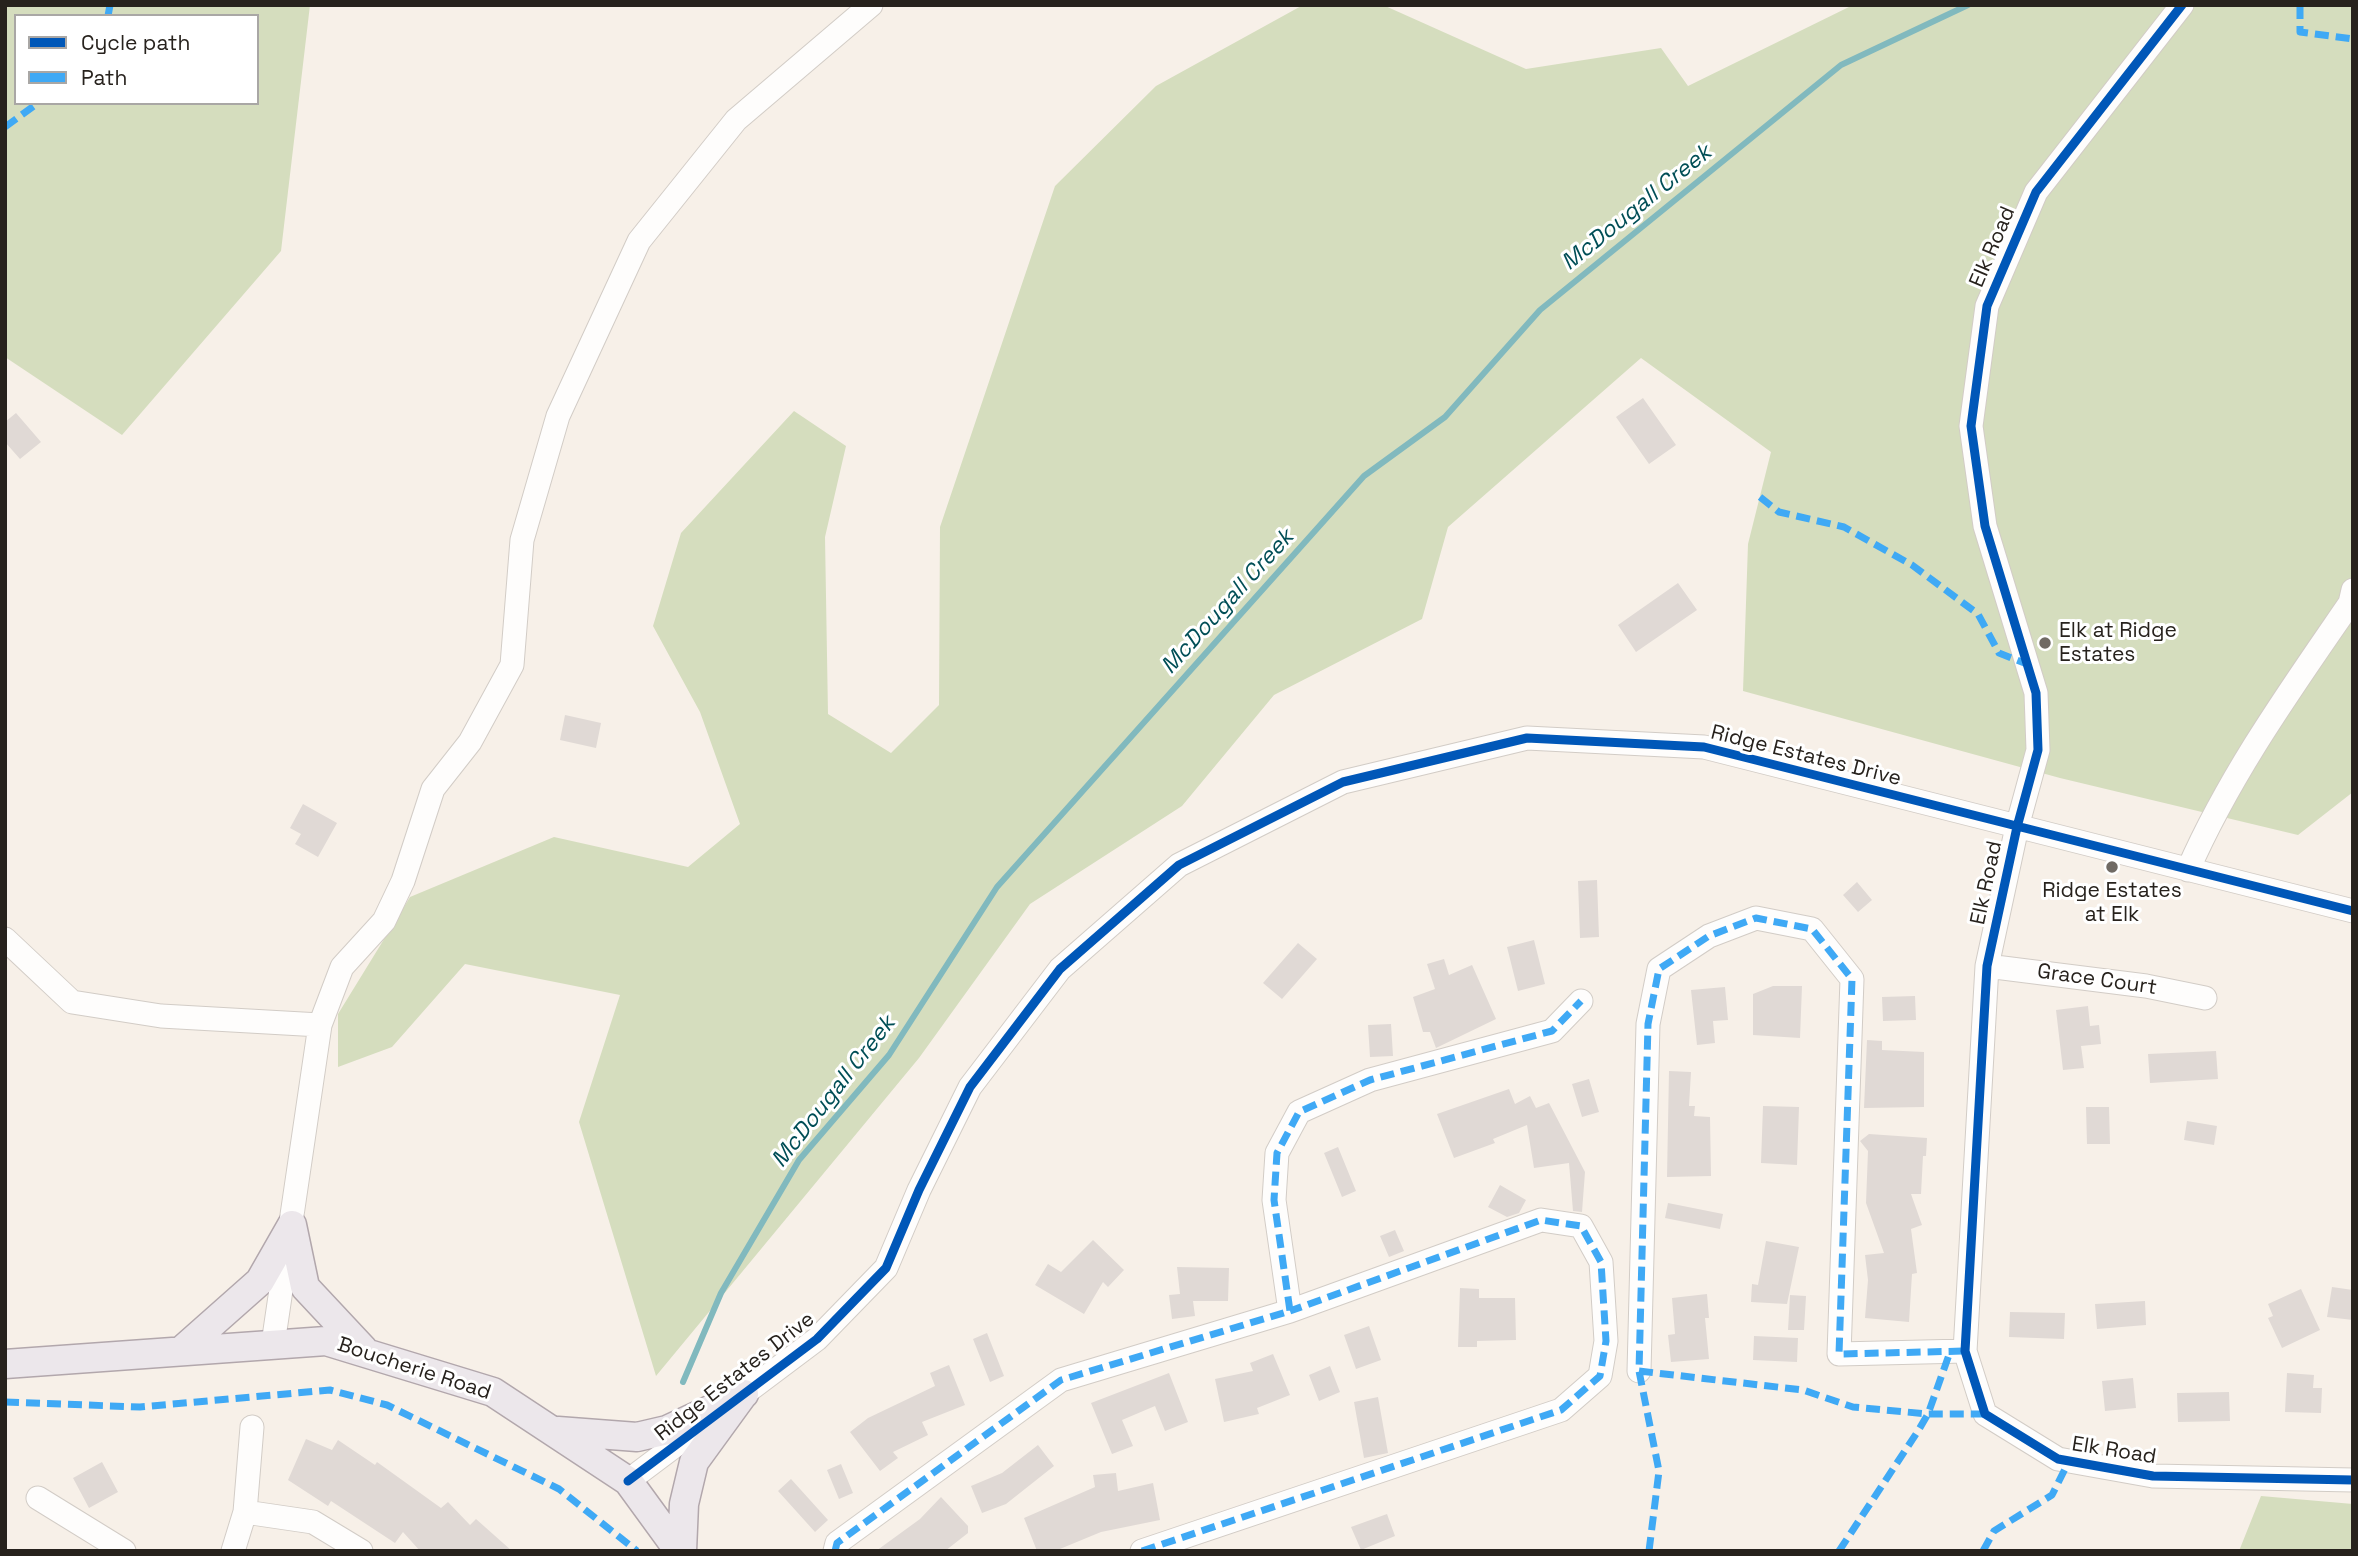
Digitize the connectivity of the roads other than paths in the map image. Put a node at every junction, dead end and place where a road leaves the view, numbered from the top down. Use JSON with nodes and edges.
{"nodes":[{"id":1,"x":871,"y":5,"type":"edge"},
{"id":2,"x":2182,"y":5,"type":"edge"},
{"id":3,"x":2353,"y":590,"type":"edge"},
{"id":4,"x":2017,"y":827,"type":"junction"},
{"id":5,"x":2188,"y":870,"type":"junction"},
{"id":6,"x":2353,"y":911,"type":"edge"},
{"id":7,"x":5,"y":939,"type":"edge"},
{"id":8,"x":1987,"y":966,"type":"junction"},
{"id":9,"x":2205,"y":998,"type":"dead end"},
{"id":10,"x":1581,"y":1001,"type":"dead end"},
{"id":11,"x":320,"y":1025,"type":"junction"},
{"id":12,"x":292,"y":1226,"type":"junction"},
{"id":13,"x":1290,"y":1311,"type":"junction"},
{"id":14,"x":273,"y":1344,"type":"junction"},
{"id":15,"x":181,"y":1351,"type":"junction"},
{"id":16,"x":1965,"y":1351,"type":"junction"},
{"id":17,"x":368,"y":1353,"type":"junction"},
{"id":18,"x":5,"y":1364,"type":"edge"},
{"id":19,"x":1639,"y":1371,"type":"dead end"},
{"id":20,"x":744,"y":1394,"type":"junction"},
{"id":21,"x":252,"y":1427,"type":"dead end"},
{"id":22,"x":551,"y":1430,"type":"junction"},
{"id":23,"x":2353,"y":1480,"type":"edge"},
{"id":24,"x":628,"y":1481,"type":"junction"},
{"id":25,"x":38,"y":1498,"type":"dead end"},
{"id":26,"x":245,"y":1512,"type":"junction"},
{"id":27,"x":124,"y":1551,"type":"edge"},
{"id":28,"x":233,"y":1551,"type":"edge"},
{"id":29,"x":361,"y":1551,"type":"edge"},
{"id":30,"x":680,"y":1551,"type":"edge"},
{"id":31,"x":835,"y":1551,"type":"edge"},
{"id":32,"x":1142,"y":1551,"type":"edge"}],
"edges":[{"from":1,"to":11,"type":"street"},
{"from":2,"to":4,"type":"street","name":"Elk Road"},
{"from":3,"to":5,"type":"street"},
{"from":4,"to":5,"type":"street","name":"Ridge Estates Drive"},
{"from":4,"to":8,"type":"street","name":"Elk Road"},
{"from":4,"to":20,"type":"street","name":"Ridge Estates Drive"},
{"from":5,"to":6,"type":"street","name":"Ridge Estates Drive"},
{"from":7,"to":11,"type":"street"},
{"from":8,"to":9,"type":"street","name":"Grace Court"},
{"from":8,"to":16,"type":"street","name":"Elk Road"},
{"from":10,"to":13,"type":"street"},
{"from":11,"to":12,"type":"street"},
{"from":12,"to":14,"type":"street"},
{"from":12,"to":15,"type":"main road"},
{"from":12,"to":17,"type":"main road"},
{"from":13,"to":31,"type":"street"},
{"from":13,"to":32,"type":"street"},
{"from":14,"to":15,"type":"main road","name":"Boucherie Road"},
{"from":14,"to":17,"type":"main road","name":"Boucherie Road"},
{"from":15,"to":18,"type":"main road","name":"Boucherie Road"},
{"from":16,"to":19,"type":"street"},
{"from":16,"to":23,"type":"street","name":"Elk Road"},
{"from":17,"to":22,"type":"main road","name":"Boucherie Road"},
{"from":20,"to":22,"type":"main road"},
{"from":20,"to":24,"type":"street","name":"Ridge Estates Drive"},
{"from":20,"to":30,"type":"main road"},
{"from":21,"to":26,"type":"street"},
{"from":22,"to":24,"type":"main road","name":"Boucherie Road"},
{"from":24,"to":30,"type":"main road","name":"Boucherie Road"},
{"from":25,"to":27,"type":"street"},
{"from":26,"to":28,"type":"street"},
{"from":26,"to":29,"type":"street"}]}
